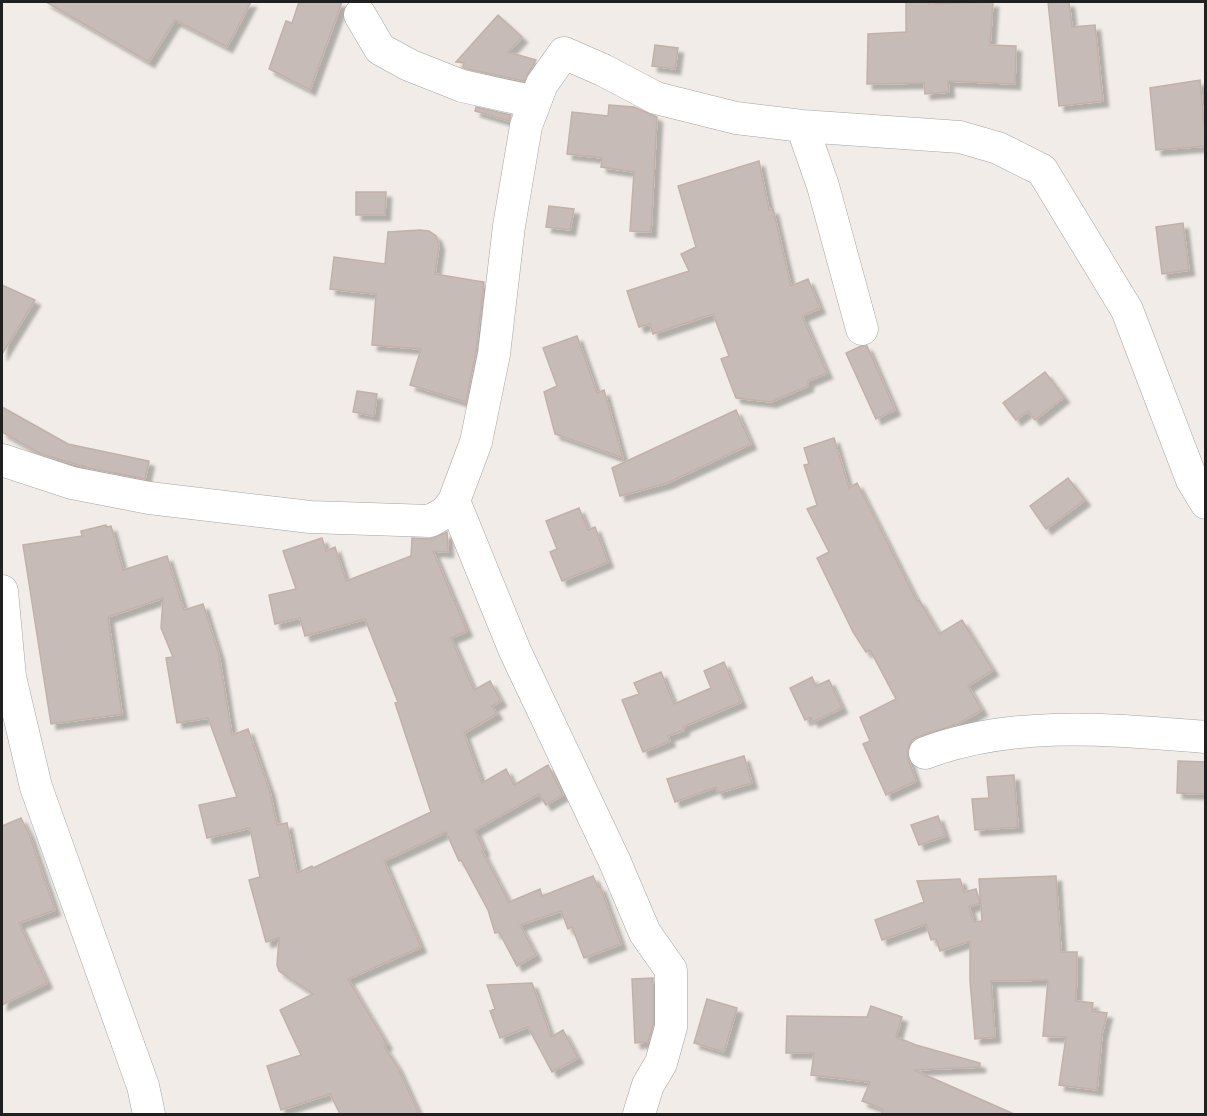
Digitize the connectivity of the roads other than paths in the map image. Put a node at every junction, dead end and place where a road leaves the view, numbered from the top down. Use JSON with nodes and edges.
{"nodes":[{"id":1,"x":360,"y":15,"type":"dead end"},
{"id":2,"x":535,"y":102,"type":"junction"},
{"id":3,"x":802,"y":126,"type":"junction"},
{"id":4,"x":861,"y":329,"type":"dead end"},
{"id":5,"x":2,"y":460,"type":"edge"},
{"id":6,"x":454,"y":501,"type":"junction"},
{"id":7,"x":1206,"y":503,"type":"edge"},
{"id":8,"x":2,"y":591,"type":"edge"},
{"id":9,"x":1206,"y":737,"type":"edge"},
{"id":10,"x":926,"y":753,"type":"dead end"},
{"id":11,"x":149,"y":1114,"type":"edge"},
{"id":12,"x":639,"y":1114,"type":"edge"}],
"edges":[{"from":1,"to":2,"type":"street"},
{"from":2,"to":3,"type":"street"},
{"from":2,"to":6,"type":"street"},
{"from":3,"to":4,"type":"street"},
{"from":3,"to":7,"type":"street"},
{"from":5,"to":6,"type":"street"},
{"from":6,"to":12,"type":"street"},
{"from":8,"to":11,"type":"street"},
{"from":9,"to":10,"type":"street"}]}
